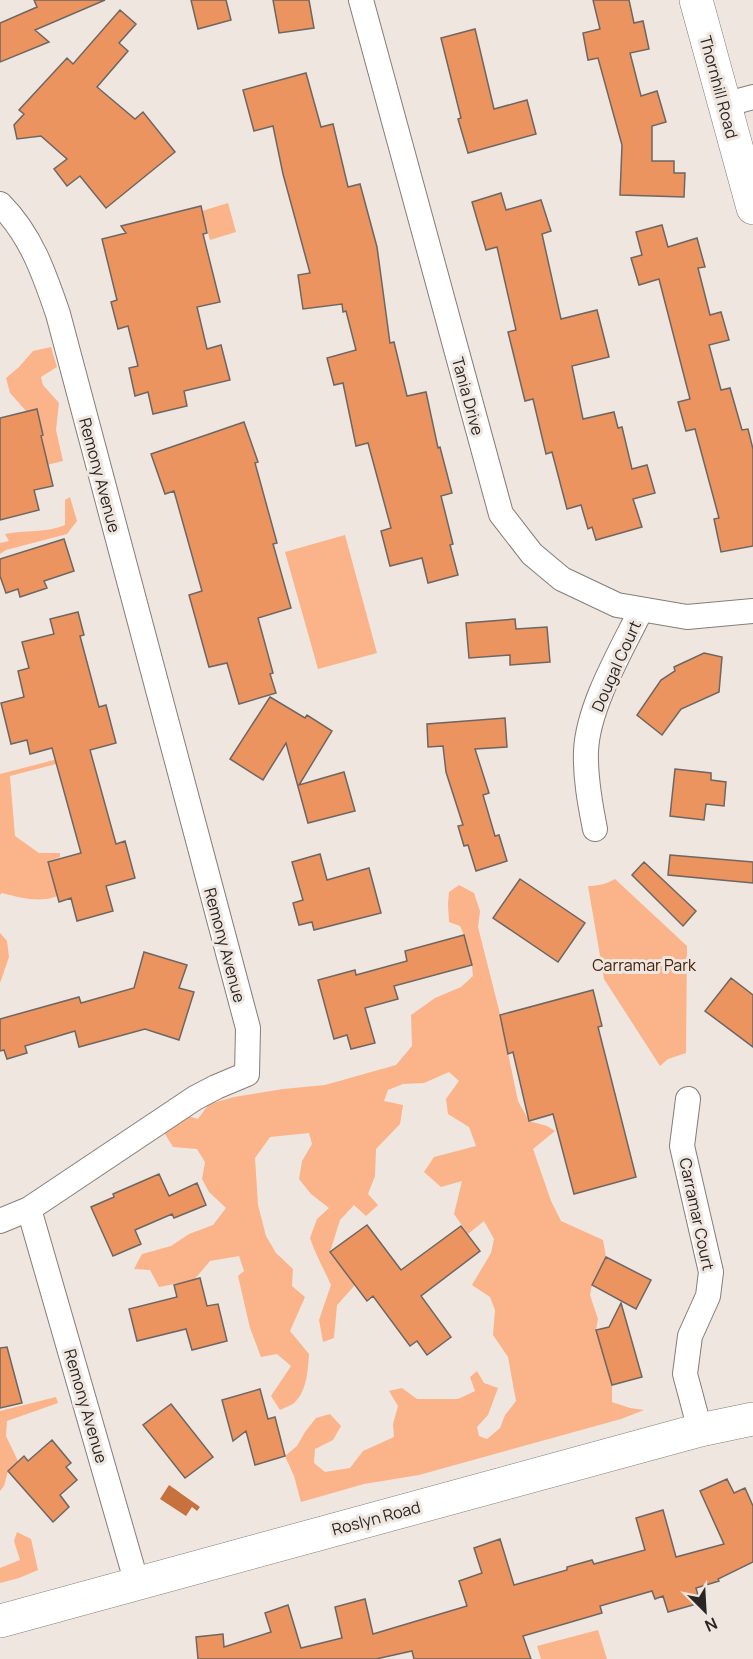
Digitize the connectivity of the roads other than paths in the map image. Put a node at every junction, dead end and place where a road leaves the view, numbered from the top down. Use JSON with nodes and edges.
{"nodes":[{"id":1,"x":361,"y":0,"type":"edge"},
{"id":2,"x":696,"y":0,"type":"edge"},
{"id":3,"x":739,"y":101,"type":"edge"},
{"id":4,"x":0,"y":204,"type":"edge"},
{"id":5,"x":753,"y":208,"type":"edge"},
{"id":6,"x":642,"y":610,"type":"junction"},
{"id":7,"x":753,"y":611,"type":"edge"},
{"id":8,"x":595,"y":829,"type":"dead end"},
{"id":9,"x":688,"y":1099,"type":"dead end"},
{"id":10,"x":29,"y":1209,"type":"junction"},
{"id":11,"x":0,"y":1221,"type":"edge"},
{"id":12,"x":753,"y":1419,"type":"edge"},
{"id":13,"x":700,"y":1430,"type":"junction"},
{"id":14,"x":137,"y":1584,"type":"junction"},
{"id":15,"x":0,"y":1622,"type":"edge"}],
"edges":[{"from":1,"to":6,"type":"street","name":"Tania Drive"},
{"from":2,"to":3,"type":"street","name":"Thornhill Road"},
{"from":3,"to":5,"type":"street","name":"Thornhill Road"},
{"from":4,"to":10,"type":"street","name":"Remony Avenue"},
{"from":6,"to":7,"type":"street","name":"Tania Drive"},
{"from":6,"to":8,"type":"street","name":"Dougal Court"},
{"from":9,"to":13,"type":"street","name":"Carramar Court"},
{"from":10,"to":11,"type":"street"},
{"from":10,"to":14,"type":"street","name":"Remony Avenue"},
{"from":12,"to":13,"type":"street","name":"Roslyn Road"},
{"from":13,"to":14,"type":"street","name":"Roslyn Road"},
{"from":14,"to":15,"type":"street","name":"Roslyn Road"}]}
